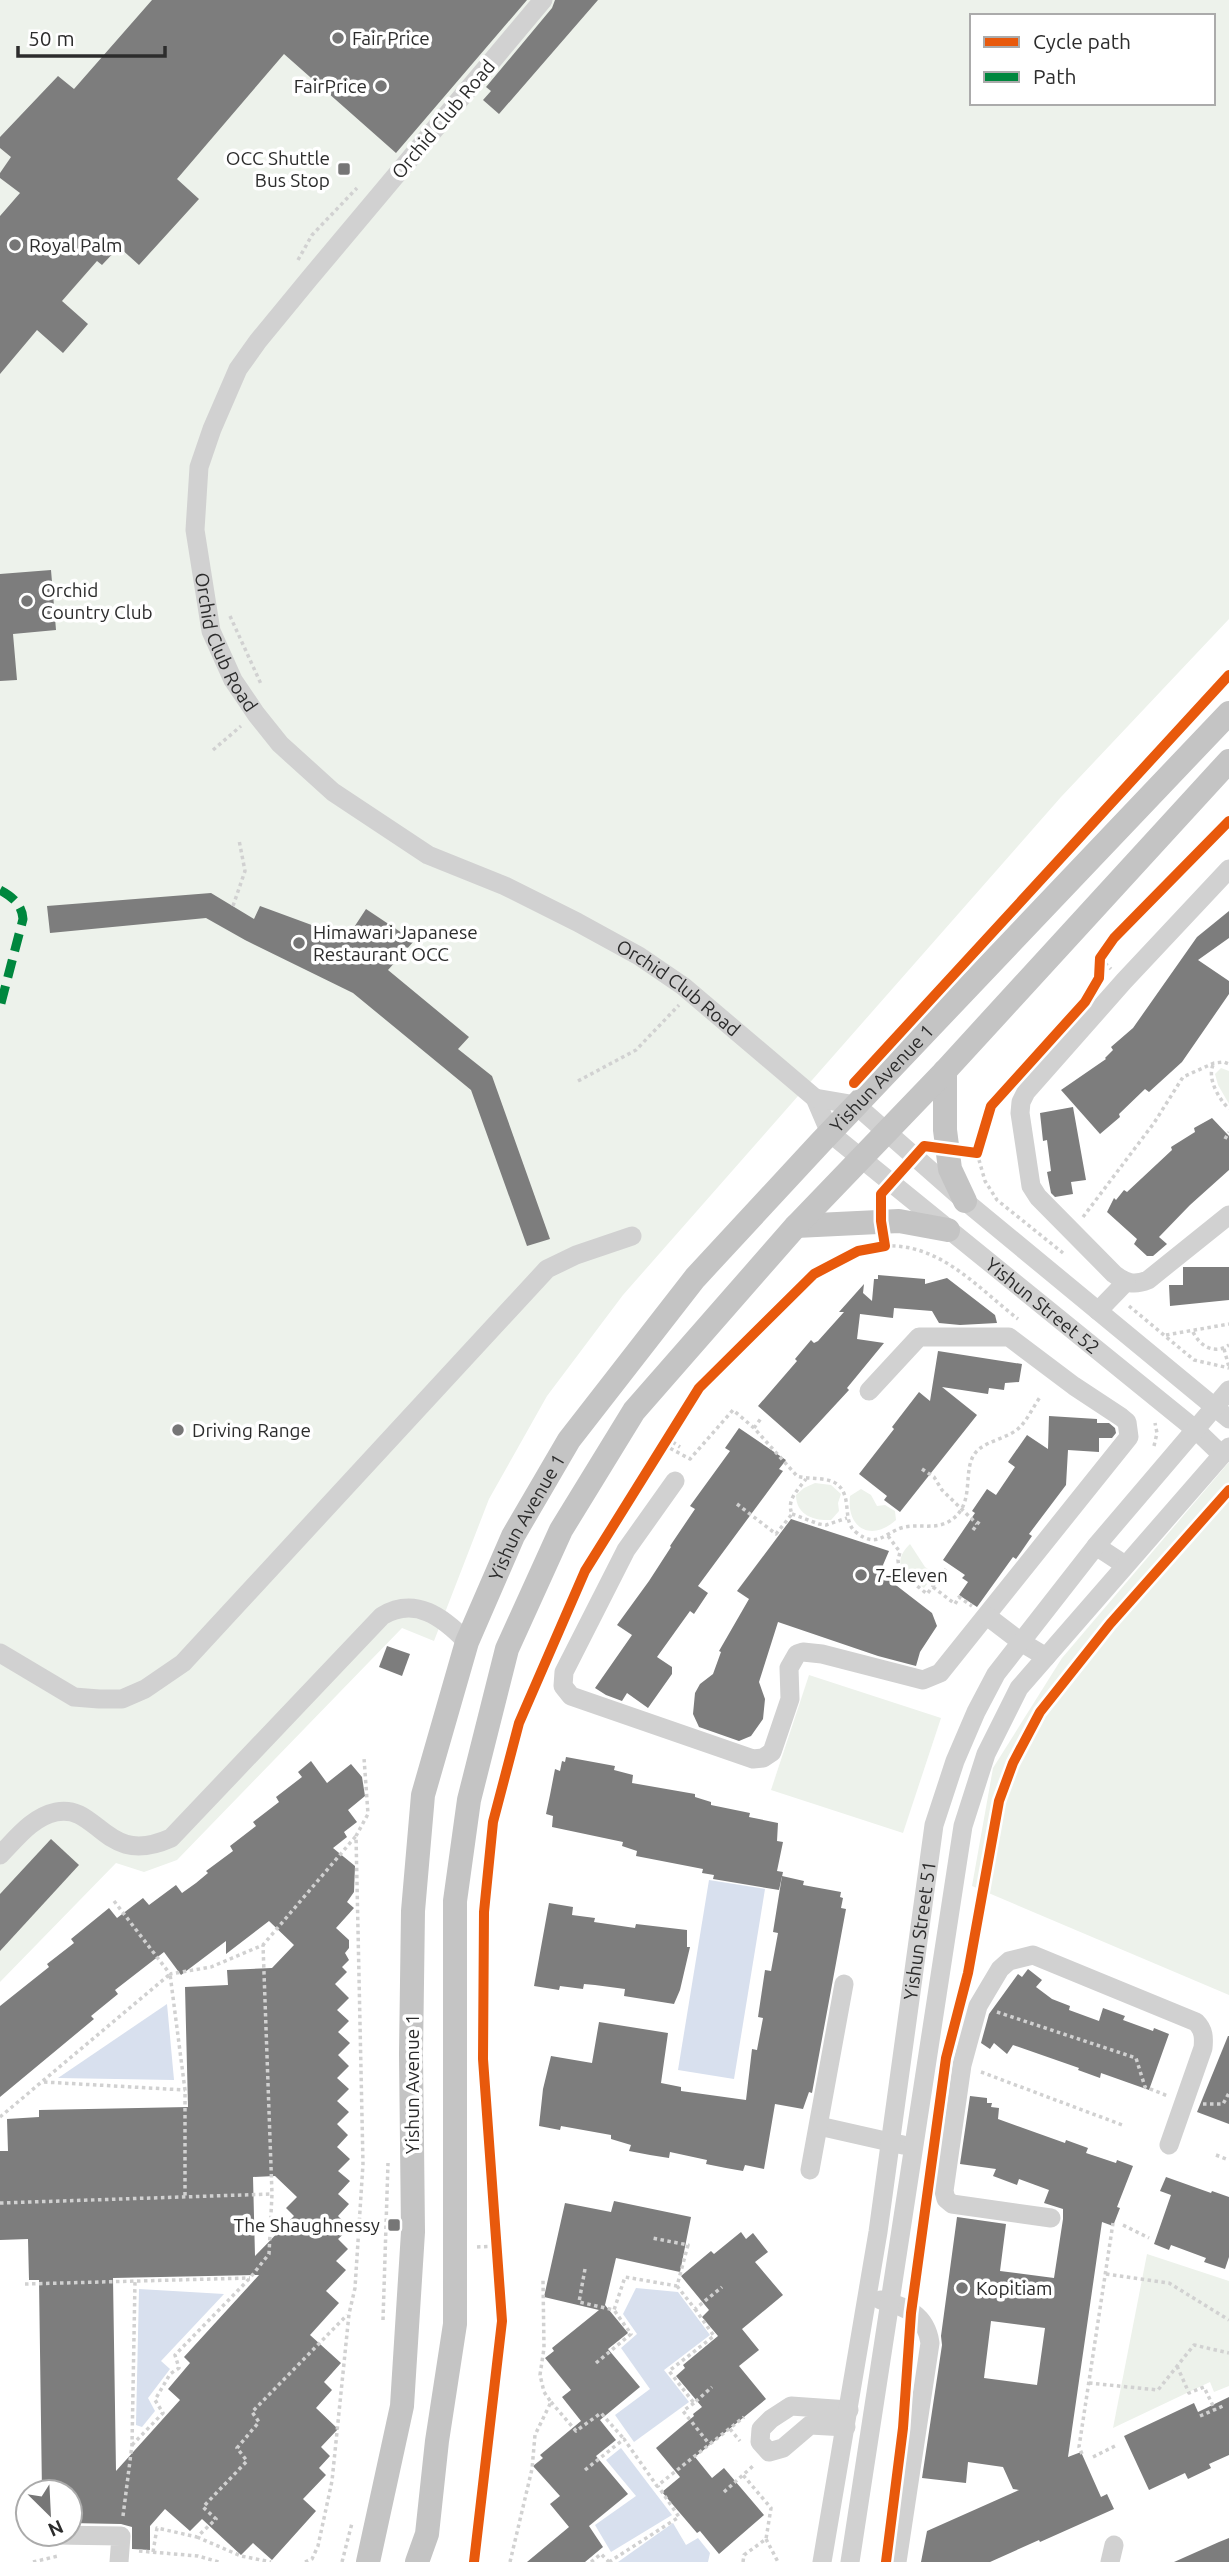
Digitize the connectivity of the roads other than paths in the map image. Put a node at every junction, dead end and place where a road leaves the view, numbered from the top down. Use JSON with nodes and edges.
{"nodes":[{"id":1,"x":543,"y":0,"type":"edge"},
{"id":2,"x":1229,"y":713,"type":"edge"},
{"id":3,"x":1229,"y":761,"type":"edge"},
{"id":4,"x":1229,"y":869,"type":"edge"},
{"id":5,"x":945,"y":1071,"type":"junction"},
{"id":6,"x":815,"y":1098,"type":"junction"},
{"id":7,"x":856,"y":1105,"type":"junction"},
{"id":8,"x":886,"y":1132,"type":"junction"},
{"id":9,"x":830,"y":1133,"type":"junction"},
{"id":10,"x":859,"y":1158,"type":"junction"},
{"id":11,"x":965,"y":1201,"type":"junction"},
{"id":12,"x":1229,"y":1215,"type":"edge"},
{"id":13,"x":796,"y":1226,"type":"junction"},
{"id":14,"x":948,"y":1230,"type":"junction"},
{"id":15,"x":632,"y":1236,"type":"dead end"},
{"id":16,"x":1126,"y":1282,"type":"junction"},
{"id":17,"x":1098,"y":1311,"type":"junction"},
{"id":18,"x":1229,"y":1390,"type":"edge"},
{"id":19,"x":869,"y":1391,"type":"dead end"},
{"id":20,"x":1222,"y":1414,"type":"edge"},
{"id":21,"x":1196,"y":1430,"type":"junction"},
{"id":22,"x":1226,"y":1451,"type":"edge"},
{"id":23,"x":675,"y":1481,"type":"dead end"},
{"id":24,"x":1096,"y":1546,"type":"junction"},
{"id":25,"x":1125,"y":1565,"type":"junction"},
{"id":26,"x":987,"y":1616,"type":"junction"},
{"id":27,"x":467,"y":1642,"type":"junction"},
{"id":28,"x":1021,"y":1642,"type":"junction"},
{"id":29,"x":0,"y":1653,"type":"edge"},
{"id":30,"x":1046,"y":1657,"type":"junction"},
{"id":31,"x":0,"y":1855,"type":"edge"},
{"id":32,"x":844,"y":1984,"type":"dead end"},
{"id":33,"x":905,"y":2043,"type":"junction"},
{"id":34,"x":930,"y":2050,"type":"junction"},
{"id":35,"x":962,"y":2064,"type":"junction"},
{"id":36,"x":819,"y":2126,"type":"junction"},
{"id":37,"x":891,"y":2142,"type":"junction"},
{"id":38,"x":1169,"y":2145,"type":"dead end"},
{"id":39,"x":914,"y":2148,"type":"junction"},
{"id":40,"x":810,"y":2170,"type":"dead end"},
{"id":41,"x":1051,"y":2218,"type":"dead end"},
{"id":42,"x":866,"y":2296,"type":"junction"},
{"id":43,"x":891,"y":2303,"type":"junction"},
{"id":44,"x":848,"y":2419,"type":"junction"},
{"id":45,"x":427,"y":2534,"type":"junction"},
{"id":46,"x":84,"y":2535,"type":"edge"},
{"id":47,"x":119,"y":2562,"type":"edge"},
{"id":48,"x":368,"y":2562,"type":"edge"},
{"id":49,"x":418,"y":2562,"type":"edge"},
{"id":50,"x":435,"y":2562,"type":"edge"},
{"id":51,"x":822,"y":2562,"type":"edge"},
{"id":52,"x":850,"y":2562,"type":"edge"},
{"id":53,"x":897,"y":2562,"type":"edge"}],
"edges":[{"from":1,"to":6,"type":"street","name":"Orchid Club Road"},
{"from":2,"to":7,"type":"main road","name":"Yishun Avenue 1"},
{"from":3,"to":5,"type":"main road","name":"Yishun Avenue 1"},
{"from":4,"to":16,"type":"street"},
{"from":5,"to":8,"type":"main road","name":"Yishun Avenue 1"},
{"from":5,"to":11,"type":"main road"},
{"from":6,"to":7,"type":"street"},
{"from":6,"to":9,"type":"street","name":"Orchid Club Road"},
{"from":7,"to":8,"type":"street"},
{"from":7,"to":9,"type":"main road","name":"Yishun Avenue 1"},
{"from":8,"to":10,"type":"main road","name":"Yishun Avenue 1"},
{"from":8,"to":11,"type":"street","name":"Yishun Street 52"},
{"from":9,"to":10,"type":"street","name":"Orchid Club Road"},
{"from":9,"to":27,"type":"main road","name":"Yishun Avenue 1"},
{"from":10,"to":13,"type":"main road","name":"Yishun Avenue 1"},
{"from":10,"to":14,"type":"street","name":"Yishun Street 52"},
{"from":11,"to":17,"type":"street","name":"Yishun Street 52"},
{"from":12,"to":16,"type":"street"},
{"from":13,"to":14,"type":"main road"},
{"from":13,"to":45,"type":"main road","name":"Yishun Avenue 1"},
{"from":14,"to":21,"type":"street","name":"Yishun Street 52"},
{"from":15,"to":29,"type":"street"},
{"from":16,"to":17,"type":"street"},
{"from":17,"to":20,"type":"street","name":"Yishun Street 52"},
{"from":18,"to":20,"type":"street","name":"Yishun Street 51"},
{"from":19,"to":26,"type":"street"},
{"from":20,"to":21,"type":"street","name":"Yishun Street 51"},
{"from":21,"to":22,"type":"street","name":"Yishun Street 52"},
{"from":21,"to":24,"type":"street","name":"Yishun Street 51"},
{"from":22,"to":25,"type":"street","name":"Yishun Street 51"},
{"from":23,"to":26,"type":"street"},
{"from":24,"to":25,"type":"street"},
{"from":24,"to":28,"type":"street","name":"Yishun Street 51"},
{"from":25,"to":30,"type":"street","name":"Yishun Street 51"},
{"from":26,"to":28,"type":"street"},
{"from":27,"to":31,"type":"street"},
{"from":27,"to":48,"type":"main road","name":"Yishun Avenue 1"},
{"from":28,"to":30,"type":"street"},
{"from":28,"to":33,"type":"street","name":"Yishun Street 51"},
{"from":30,"to":34,"type":"street","name":"Yishun Street 51"},
{"from":32,"to":36,"type":"street"},
{"from":33,"to":34,"type":"street"},
{"from":33,"to":37,"type":"street","name":"Yishun Street 51"},
{"from":34,"to":35,"type":"street"},
{"from":34,"to":39,"type":"street","name":"Yishun Street 51"},
{"from":35,"to":38,"type":"street"},
{"from":35,"to":41,"type":"street"},
{"from":36,"to":37,"type":"street"},
{"from":36,"to":40,"type":"street"},
{"from":37,"to":39,"type":"street"},
{"from":37,"to":42,"type":"street","name":"Yishun Street 51"},
{"from":39,"to":43,"type":"street","name":"Yishun Street 51"},
{"from":42,"to":43,"type":"street"},
{"from":42,"to":44,"type":"street","name":"Yishun Street 51"},
{"from":43,"to":52,"type":"street","name":"Yishun Street 51"},
{"from":43,"to":53,"type":"street"},
{"from":44,"to":44,"type":"street"},
{"from":44,"to":51,"type":"street","name":"Yishun Street 51"},
{"from":45,"to":49,"type":"main road","name":"Yishun Avenue 1"},
{"from":45,"to":50,"type":"main road"},
{"from":46,"to":47,"type":"street"}]}
